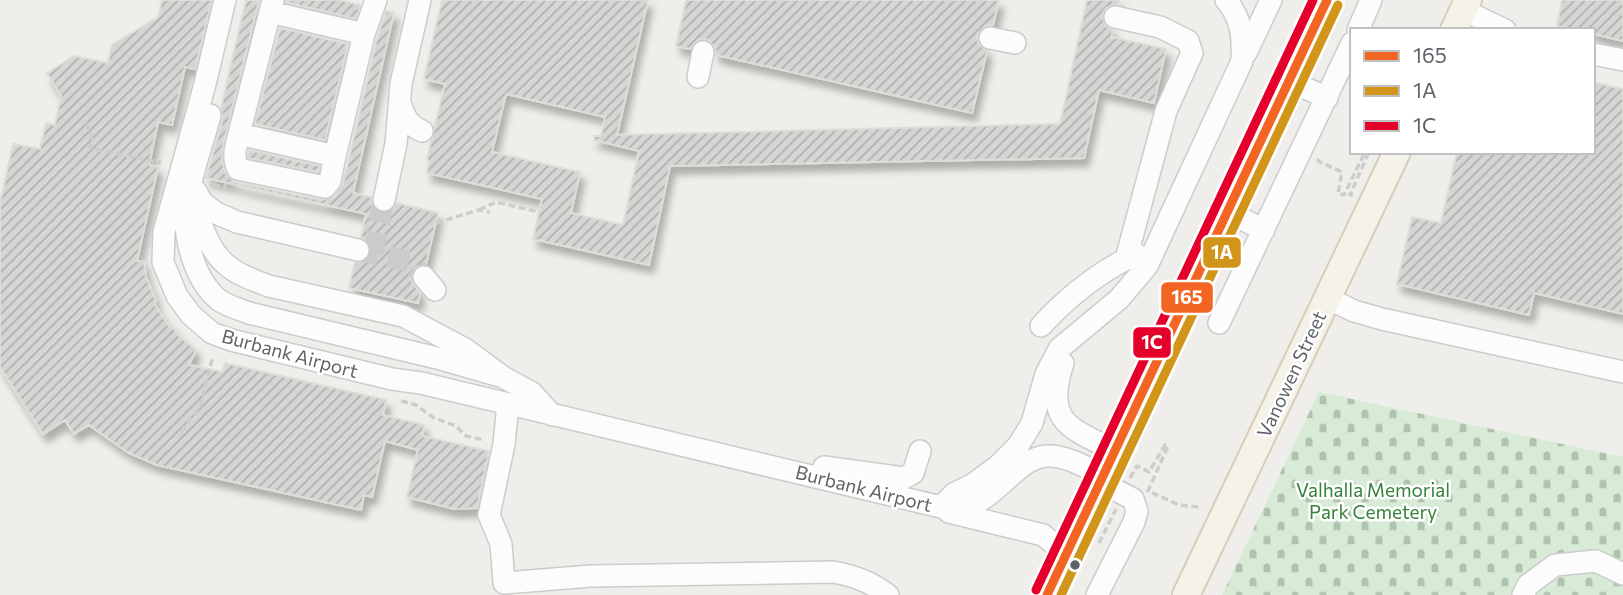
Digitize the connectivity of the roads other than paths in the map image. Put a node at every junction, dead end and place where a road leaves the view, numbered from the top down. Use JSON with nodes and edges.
{"nodes":[{"id":1,"x":225,"y":0,"type":"edge"},
{"id":2,"x":237,"y":0,"type":"edge"},
{"id":3,"x":376,"y":0,"type":"edge"},
{"id":4,"x":420,"y":0,"type":"edge"},
{"id":5,"x":1226,"y":0,"type":"edge"},
{"id":6,"x":1271,"y":0,"type":"edge"},
{"id":7,"x":1327,"y":0,"type":"edge"},
{"id":8,"x":1371,"y":0,"type":"edge"},
{"id":9,"x":272,"y":6,"type":"edge"},
{"id":10,"x":1462,"y":13,"type":"edge"},
{"id":11,"x":1115,"y":17,"type":"dead end"},
{"id":12,"x":1359,"y":28,"type":"edge"},
{"id":13,"x":1500,"y":28,"type":"edge"},
{"id":14,"x":364,"y":34,"type":"junction"},
{"id":15,"x":990,"y":38,"type":"dead end"},
{"id":16,"x":1016,"y":43,"type":"dead end"},
{"id":17,"x":1350,"y":47,"type":"edge"},
{"id":18,"x":703,"y":52,"type":"dead end"},
{"id":19,"x":1595,"y":54,"type":"edge"},
{"id":20,"x":1623,"y":60,"type":"edge"},
{"id":21,"x":1242,"y":61,"type":"junction"},
{"id":22,"x":698,"y":77,"type":"dead end"},
{"id":23,"x":1288,"y":80,"type":"junction"},
{"id":24,"x":1327,"y":98,"type":"junction"},
{"id":25,"x":400,"y":103,"type":"junction"},
{"id":26,"x":422,"y":131,"type":"dead end"},
{"id":27,"x":239,"y":134,"type":"junction"},
{"id":28,"x":1396,"y":154,"type":"edge"},
{"id":29,"x":335,"y":156,"type":"junction"},
{"id":30,"x":192,"y":186,"type":"junction"},
{"id":31,"x":384,"y":200,"type":"tunnel mouth"},
{"id":32,"x":1226,"y":211,"type":"junction"},
{"id":33,"x":1264,"y":230,"type":"junction"},
{"id":34,"x":1157,"y":244,"type":"junction"},
{"id":35,"x":358,"y":250,"type":"tunnel mouth"},
{"id":36,"x":1126,"y":259,"type":"junction"},
{"id":37,"x":1327,"y":298,"type":"junction"},
{"id":38,"x":1219,"y":323,"type":"dead end"},
{"id":39,"x":1041,"y":326,"type":"dead end"},
{"id":40,"x":1067,"y":344,"type":"junction"},
{"id":41,"x":1623,"y":372,"type":"edge"},
{"id":42,"x":503,"y":377,"type":"junction"},
{"id":43,"x":508,"y":404,"type":"junction"},
{"id":44,"x":553,"y":416,"type":"junction"},
{"id":45,"x":920,"y":451,"type":"dead end"},
{"id":46,"x":1116,"y":451,"type":"junction"},
{"id":47,"x":795,"y":471,"type":"junction"},
{"id":48,"x":1109,"y":481,"type":"junction"},
{"id":49,"x":941,"y":507,"type":"junction"},
{"id":50,"x":1066,"y":554,"type":"junction"},
{"id":51,"x":1623,"y":575,"type":"edge"},
{"id":52,"x":888,"y":595,"type":"edge"},
{"id":53,"x":1047,"y":595,"type":"edge"},
{"id":54,"x":1097,"y":595,"type":"edge"},
{"id":55,"x":1186,"y":595,"type":"edge"},
{"id":56,"x":1523,"y":595,"type":"edge"}],
"edges":[{"from":1,"to":43,"type":"lane","name":"Burbank Airport"},
{"from":2,"to":30,"type":"lane","name":"Burbank Airport"},
{"from":3,"to":14,"type":"lane"},
{"from":4,"to":25,"type":"lane"},
{"from":5,"to":21,"type":"lane","name":"Burbank Airport"},
{"from":6,"to":21,"type":"lane"},
{"from":7,"to":23,"type":"main road"},
{"from":8,"to":12,"type":"lane"},
{"from":9,"to":14,"type":"lane"},
{"from":9,"to":27,"type":"lane"},
{"from":10,"to":13,"type":"lane"},
{"from":11,"to":36,"type":"lane"},
{"from":14,"to":29,"type":"lane"},
{"from":15,"to":16,"type":"lane"},
{"from":17,"to":24,"type":"lane"},
{"from":18,"to":22,"type":"lane"},
{"from":19,"to":20,"type":"lane"},
{"from":21,"to":34,"type":"lane","name":"Burbank Airport"},
{"from":23,"to":24,"type":"lane"},
{"from":23,"to":32,"type":"main road"},
{"from":24,"to":33,"type":"lane"},
{"from":25,"to":26,"type":"lane"},
{"from":25,"to":31,"type":"lane"},
{"from":27,"to":29,"type":"lane"},
{"from":27,"to":29,"type":"lane"},
{"from":28,"to":37,"type":"main road","name":"Vanowen Street"},
{"from":30,"to":35,"type":"lane"},
{"from":30,"to":42,"type":"lane","name":"Burbank Airport"},
{"from":30,"to":42,"type":"lane","name":"Burbank Airport"},
{"from":32,"to":33,"type":"lane"},
{"from":32,"to":46,"type":"main road"},
{"from":33,"to":38,"type":"lane"},
{"from":34,"to":36,"type":"lane"},
{"from":34,"to":40,"type":"lane","name":"Burbank Airport"},
{"from":36,"to":39,"type":"lane"},
{"from":37,"to":41,"type":"lane"},
{"from":37,"to":55,"type":"main road","name":"Vanowen Street"},
{"from":40,"to":46,"type":"lane"},
{"from":40,"to":49,"type":"lane","name":"Burbank Airport"},
{"from":42,"to":44,"type":"lane","name":"Burbank Airport"},
{"from":43,"to":44,"type":"lane","name":"Burbank Airport"},
{"from":43,"to":52,"type":"lane"},
{"from":44,"to":47,"type":"lane","name":"Burbank Airport"},
{"from":45,"to":47,"type":"lane"},
{"from":46,"to":48,"type":"main road"},
{"from":47,"to":49,"type":"lane","name":"Burbank Airport"},
{"from":48,"to":49,"type":"lane"},
{"from":48,"to":50,"type":"main road"},
{"from":48,"to":54,"type":"lane"},
{"from":49,"to":50,"type":"lane"},
{"from":50,"to":53,"type":"main road"},
{"from":51,"to":56,"type":"lane"}]}
